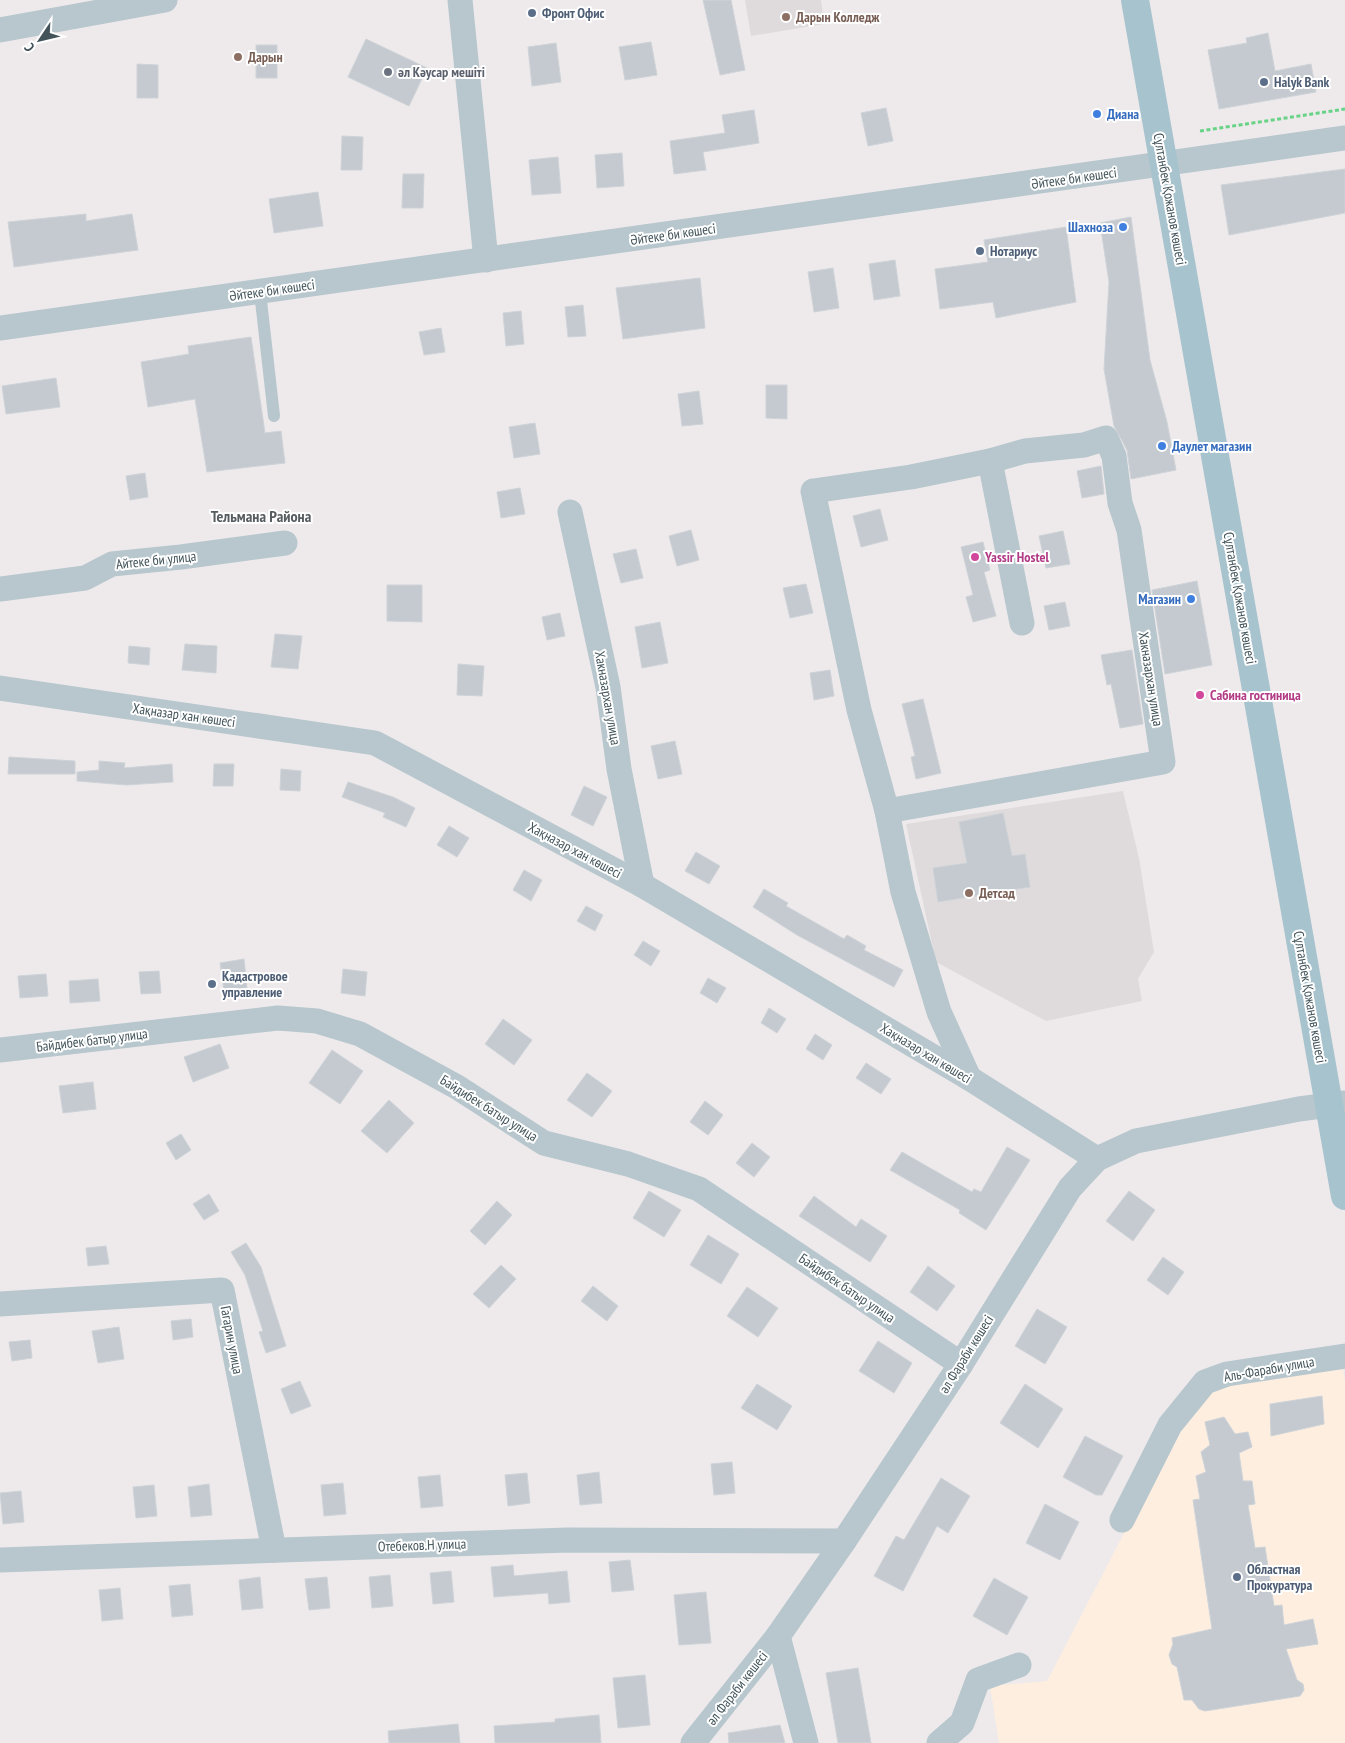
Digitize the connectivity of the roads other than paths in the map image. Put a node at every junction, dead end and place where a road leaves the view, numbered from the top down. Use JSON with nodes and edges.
{"nodes":[{"id":1,"x":165,"y":0,"type":"edge"},
{"id":2,"x":460,"y":0,"type":"edge"},
{"id":3,"x":1135,"y":0,"type":"edge"},
{"id":4,"x":0,"y":30,"type":"edge"},
{"id":5,"x":1345,"y":138,"type":"edge"},
{"id":6,"x":1164,"y":165,"type":"junction"},
{"id":7,"x":486,"y":260,"type":"junction"},
{"id":8,"x":260,"y":292,"type":"junction"},
{"id":9,"x":0,"y":328,"type":"edge"},
{"id":10,"x":274,"y":416,"type":"dead end"},
{"id":11,"x":990,"y":461,"type":"junction"},
{"id":12,"x":570,"y":512,"type":"dead end"},
{"id":13,"x":285,"y":543,"type":"dead end"},
{"id":14,"x":0,"y":589,"type":"edge"},
{"id":15,"x":1022,"y":623,"type":"dead end"},
{"id":16,"x":0,"y":688,"type":"edge"},
{"id":17,"x":887,"y":811,"type":"junction"},
{"id":18,"x":642,"y":885,"type":"junction"},
{"id":19,"x":0,"y":1050,"type":"edge"},
{"id":20,"x":969,"y":1078,"type":"junction"},
{"id":21,"x":1337,"y":1104,"type":"edge"},
{"id":22,"x":1097,"y":1159,"type":"junction"},
{"id":23,"x":1345,"y":1196,"type":"edge"},
{"id":24,"x":0,"y":1304,"type":"edge"},
{"id":25,"x":1345,"y":1356,"type":"edge"},
{"id":26,"x":961,"y":1364,"type":"junction"},
{"id":27,"x":1122,"y":1520,"type":"dead end"},
{"id":28,"x":844,"y":1541,"type":"junction"},
{"id":29,"x":274,"y":1550,"type":"junction"},
{"id":30,"x":0,"y":1560,"type":"edge"},
{"id":31,"x":778,"y":1636,"type":"junction"},
{"id":32,"x":1019,"y":1665,"type":"dead end"},
{"id":33,"x":693,"y":1743,"type":"edge"},
{"id":34,"x":806,"y":1743,"type":"edge"},
{"id":35,"x":939,"y":1743,"type":"edge"}],
"edges":[{"from":1,"to":4,"type":"street"},
{"from":2,"to":7,"type":"street"},
{"from":3,"to":6,"type":"main road","name":"Сұлтанбек Қожанов көшесі"},
{"from":5,"to":6,"type":"street","name":"Әйтеке би көшесі"},
{"from":6,"to":7,"type":"street","name":"Әйтеке би көшесі"},
{"from":6,"to":21,"type":"main road","name":"Сұлтанбек Қожанов көшесі"},
{"from":7,"to":8,"type":"street","name":"Әйтеке би көшесі"},
{"from":8,"to":9,"type":"street","name":"Әйтеке би көшесі"},
{"from":8,"to":10,"type":"lane"},
{"from":11,"to":15,"type":"street"},
{"from":11,"to":17,"type":"street","name":"Хакназархан улица"},
{"from":11,"to":17,"type":"street","name":"Хакназархан улица"},
{"from":12,"to":18,"type":"street","name":"Хакназархан улица"},
{"from":13,"to":14,"type":"street","name":"Айтеке би улица"},
{"from":16,"to":18,"type":"street","name":"Хақназар хан көшесі"},
{"from":17,"to":20,"type":"street","name":"Хакназархан улица"},
{"from":18,"to":20,"type":"street","name":"Хақназар хан көшесі"},
{"from":19,"to":26,"type":"street","name":"Байдибек батыр улица"},
{"from":20,"to":22,"type":"street","name":"Хақназар хан көшесі"},
{"from":21,"to":22,"type":"street","name":"әл Фараби көшесі"},
{"from":21,"to":23,"type":"main road","name":"Сұлтанбек Қожанов көшесі"},
{"from":22,"to":26,"type":"street","name":"әл Фараби көшесі"},
{"from":24,"to":29,"type":"street","name":"Гагарин улица"},
{"from":25,"to":27,"type":"street","name":"Аль-Фараби улица"},
{"from":26,"to":28,"type":"street","name":"әл Фараби көшесі"},
{"from":28,"to":29,"type":"street","name":"Отебеков.Н улица"},
{"from":28,"to":31,"type":"street","name":"әл Фараби көшесі"},
{"from":29,"to":30,"type":"street","name":"Отебеков.Н улица"},
{"from":31,"to":33,"type":"street","name":"әл Фараби көшесі"},
{"from":31,"to":34,"type":"street"},
{"from":32,"to":35,"type":"street"}]}
